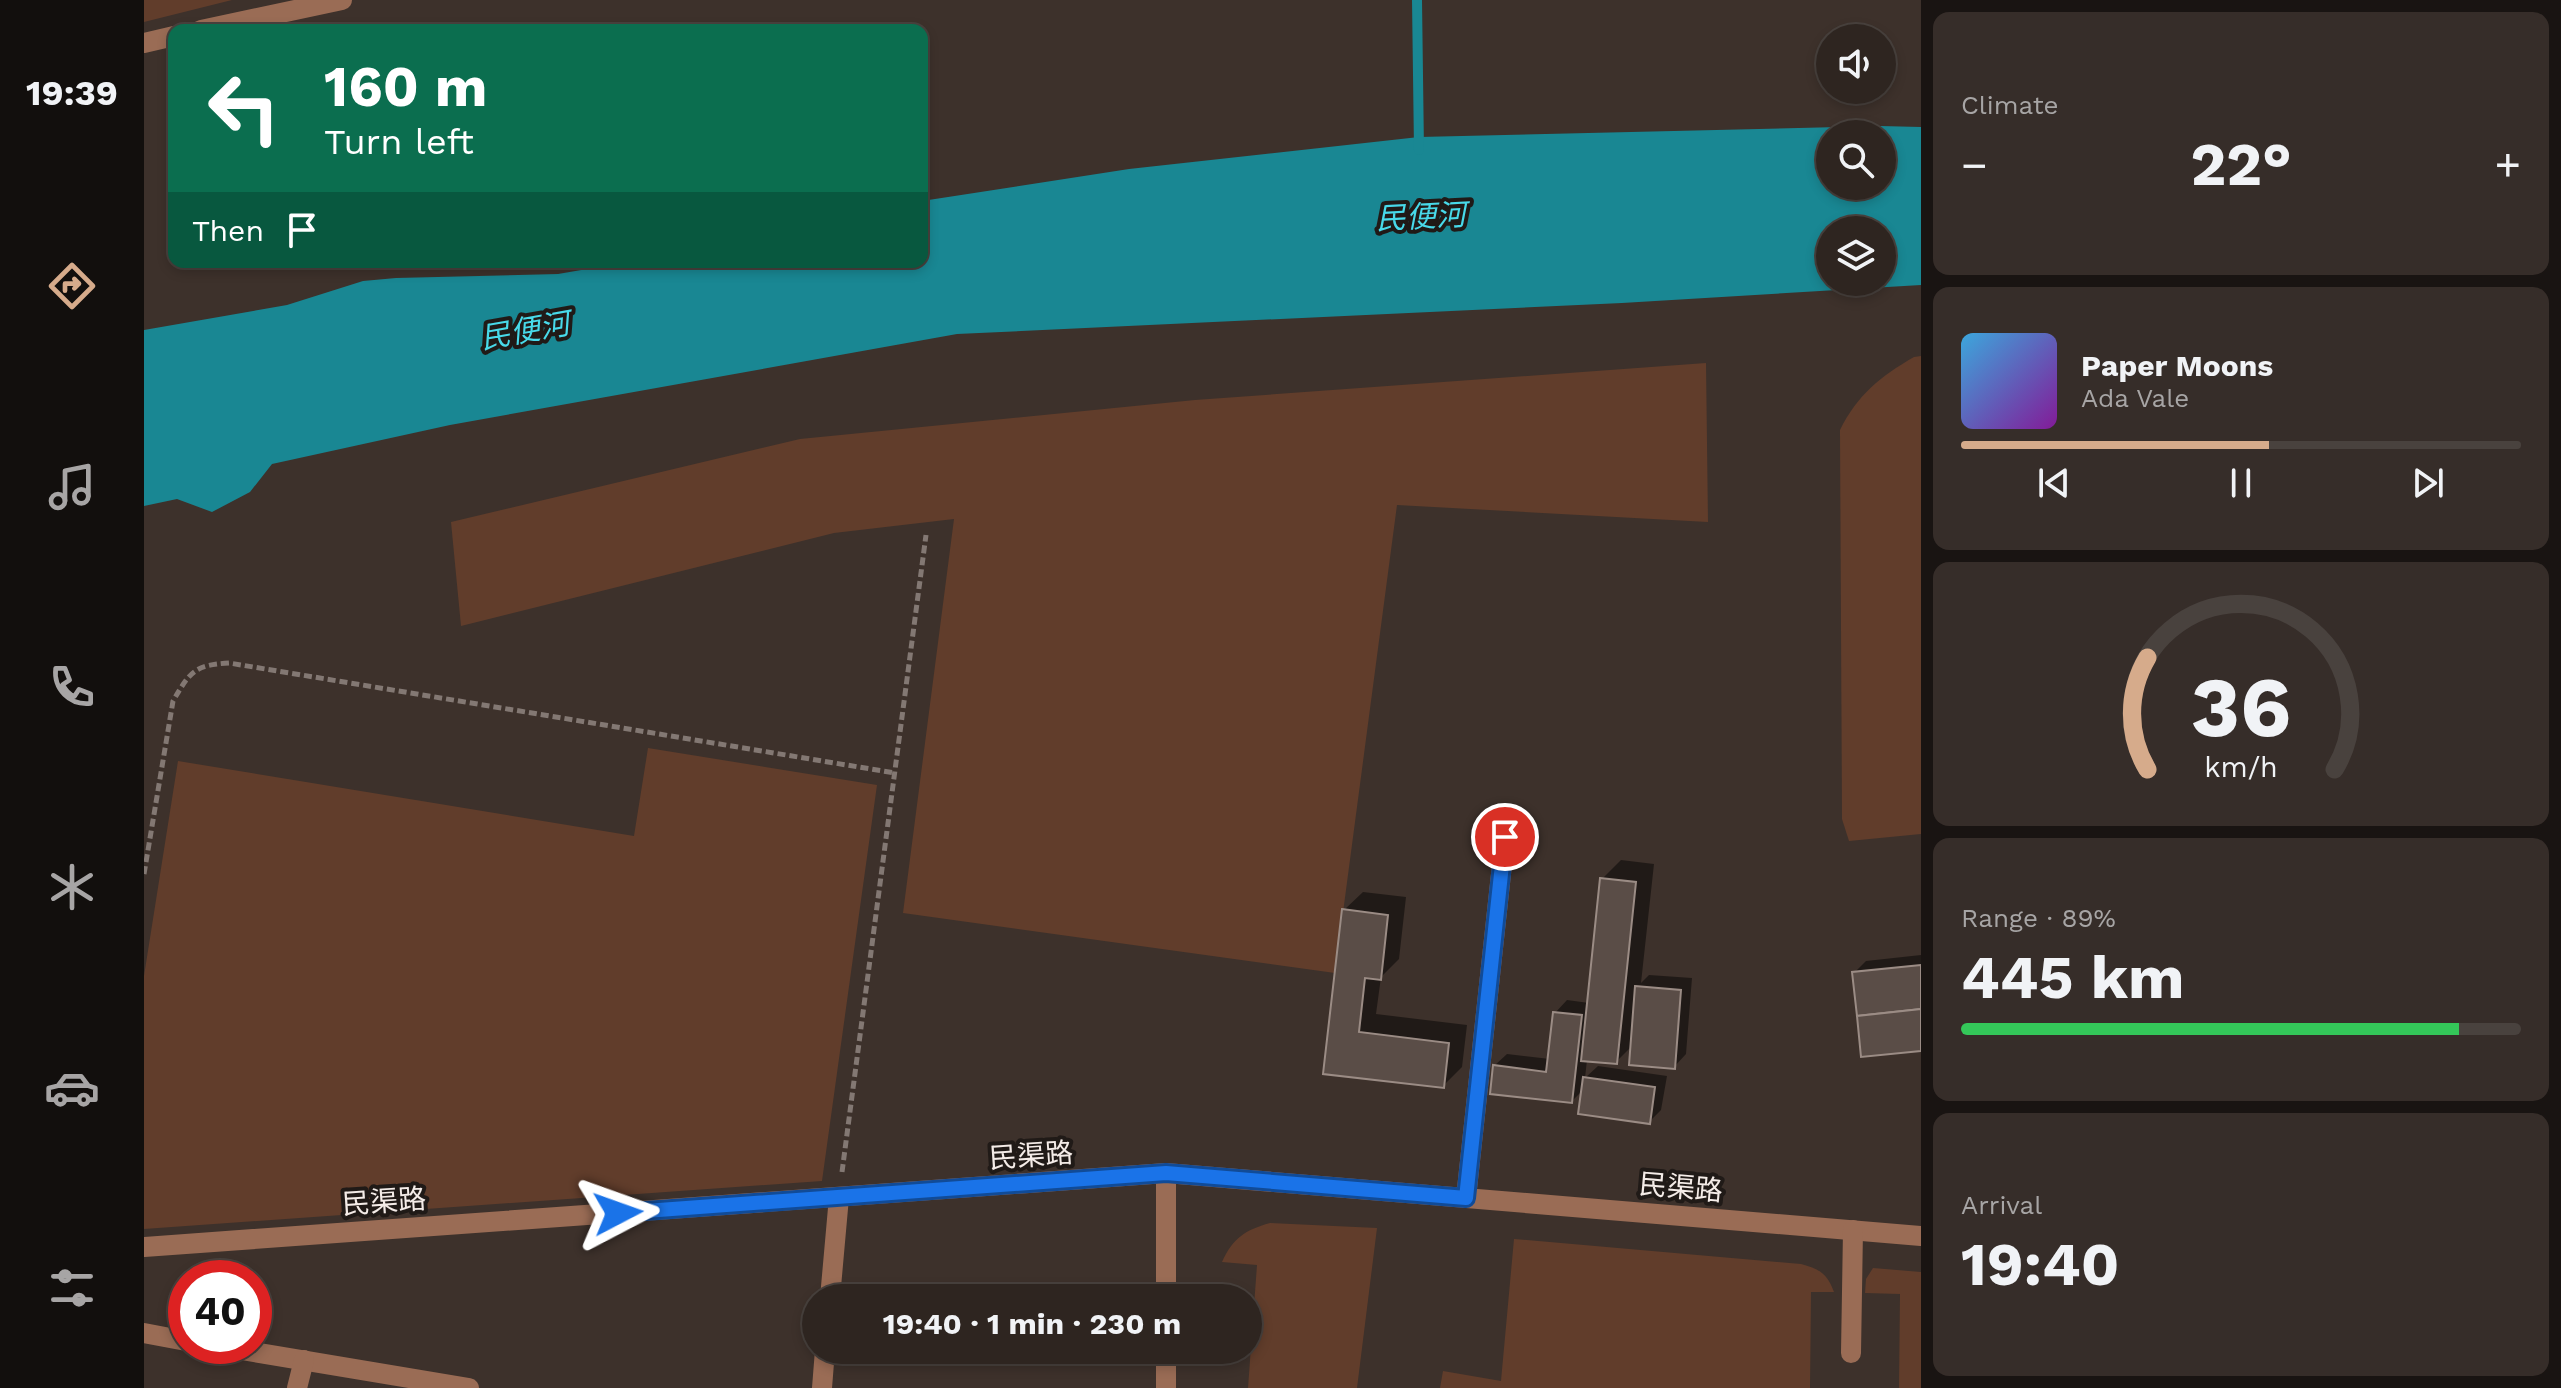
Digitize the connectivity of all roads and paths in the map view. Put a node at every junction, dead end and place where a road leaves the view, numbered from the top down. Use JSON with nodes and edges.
{"nodes":[{"id":1,"x":342,"y":0,"type":"edge"},
{"id":2,"x":229,"y":24,"type":"edge"},
{"id":3,"x":168,"y":37,"type":"edge"},
{"id":4,"x":144,"y":43,"type":"edge"},
{"id":5,"x":926,"y":535,"type":"dead end"},
{"id":6,"x":895,"y":773,"type":"junction"},
{"id":7,"x":1505,"y":837,"type":"dead end"},
{"id":8,"x":144,"y":874,"type":"edge"},
{"id":9,"x":1166,"y":1173,"type":"junction"},
{"id":10,"x":839,"y":1197,"type":"junction"},
{"id":11,"x":1466,"y":1198,"type":"junction"},
{"id":12,"x":1853,"y":1230,"type":"junction"},
{"id":13,"x":1921,"y":1236,"type":"edge"},
{"id":14,"x":144,"y":1247,"type":"edge"},
{"id":15,"x":831,"y":1284,"type":"edge"},
{"id":16,"x":1166,"y":1284,"type":"edge"},
{"id":17,"x":144,"y":1333,"type":"edge"},
{"id":18,"x":168,"y":1338,"type":"edge"},
{"id":19,"x":1851,"y":1353,"type":"dead end"},
{"id":20,"x":272,"y":1355,"type":"edge"},
{"id":21,"x":304,"y":1360,"type":"junction"},
{"id":22,"x":824,"y":1364,"type":"edge"},
{"id":23,"x":1166,"y":1364,"type":"edge"},
{"id":24,"x":297,"y":1388,"type":"edge"},
{"id":25,"x":469,"y":1388,"type":"edge"},
{"id":26,"x":822,"y":1388,"type":"edge"},
{"id":27,"x":1166,"y":1388,"type":"edge"}],
"edges":[{"from":1,"to":2,"type":"street"},
{"from":3,"to":4,"type":"street"},
{"from":5,"to":6,"type":"path"},
{"from":6,"to":8,"type":"path"},
{"from":6,"to":10,"type":"path"},
{"from":7,"to":11,"type":"street"},
{"from":9,"to":10,"type":"street","name":"民渠路"},
{"from":9,"to":11,"type":"street","name":"民渠路"},
{"from":9,"to":16,"type":"street"},
{"from":10,"to":14,"type":"street","name":"民渠路"},
{"from":10,"to":15,"type":"street"},
{"from":11,"to":12,"type":"street","name":"民渠路"},
{"from":12,"to":13,"type":"street","name":"民渠路"},
{"from":12,"to":19,"type":"street"},
{"from":17,"to":18,"type":"street"},
{"from":20,"to":21,"type":"street"},
{"from":21,"to":24,"type":"street"},
{"from":21,"to":25,"type":"street"},
{"from":22,"to":26,"type":"street"},
{"from":23,"to":27,"type":"street"}]}
